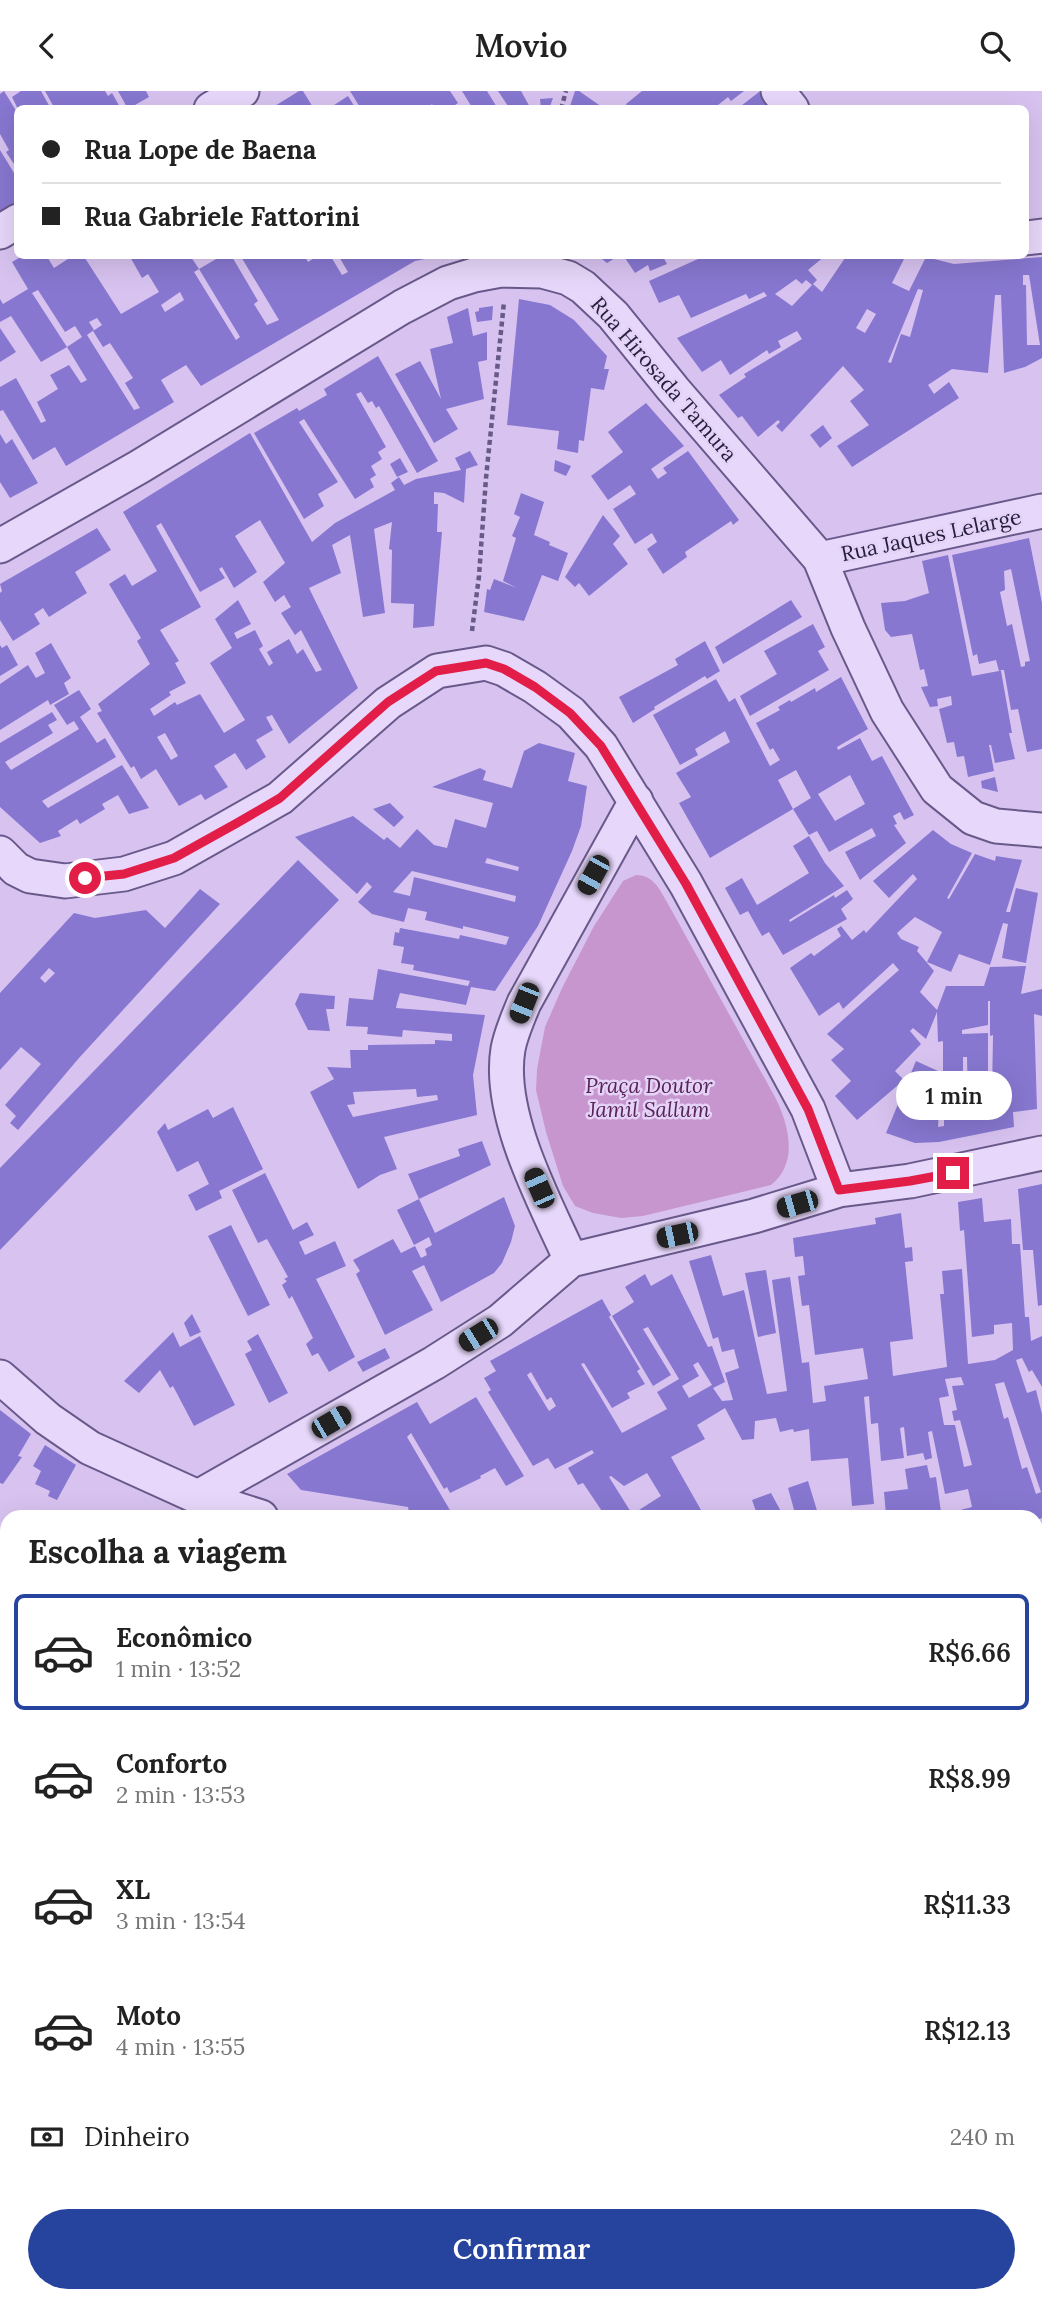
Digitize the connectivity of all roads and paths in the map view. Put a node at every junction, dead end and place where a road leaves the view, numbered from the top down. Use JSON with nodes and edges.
{"nodes":[{"id":1,"x":242,"y":91,"type":"edge"},
{"id":2,"x":778,"y":91,"type":"edge"},
{"id":3,"x":218,"y":105,"type":"edge"},
{"id":4,"x":789,"y":105,"type":"edge"},
{"id":5,"x":507,"y":270,"type":"junction"},
{"id":6,"x":1042,"y":511,"type":"edge"},
{"id":7,"x":0,"y":546,"type":"edge"},
{"id":8,"x":820,"y":559,"type":"junction"},
{"id":9,"x":467,"y":665,"type":"junction"},
{"id":10,"x":636,"y":801,"type":"junction"},
{"id":11,"x":1042,"y":830,"type":"edge"},
{"id":12,"x":0,"y":853,"type":"edge"},
{"id":13,"x":1042,"y":1153,"type":"edge"},
{"id":14,"x":839,"y":1190,"type":"junction"},
{"id":15,"x":571,"y":1260,"type":"junction"},
{"id":16,"x":0,"y":1377,"type":"edge"},
{"id":17,"x":198,"y":1497,"type":"junction"},
{"id":18,"x":239,"y":1510,"type":"edge"}],
"edges":[{"from":1,"to":3,"type":"street"},
{"from":2,"to":4,"type":"street"},
{"from":5,"to":7,"type":"street","name":"Rua Hirosada Tamura"},
{"from":5,"to":8,"type":"street","name":"Rua Hirosada Tamura"},
{"from":5,"to":9,"type":"path"},
{"from":6,"to":8,"type":"street","name":"Rua Jaques Lelarge"},
{"from":8,"to":11,"type":"street","name":"Rua Hirosada Tamura"},
{"from":9,"to":10,"type":"street"},
{"from":9,"to":12,"type":"street"},
{"from":10,"to":14,"type":"street"},
{"from":10,"to":15,"type":"street"},
{"from":13,"to":14,"type":"street"},
{"from":14,"to":15,"type":"street"},
{"from":15,"to":17,"type":"street"},
{"from":16,"to":17,"type":"street"},
{"from":17,"to":18,"type":"street"}]}
